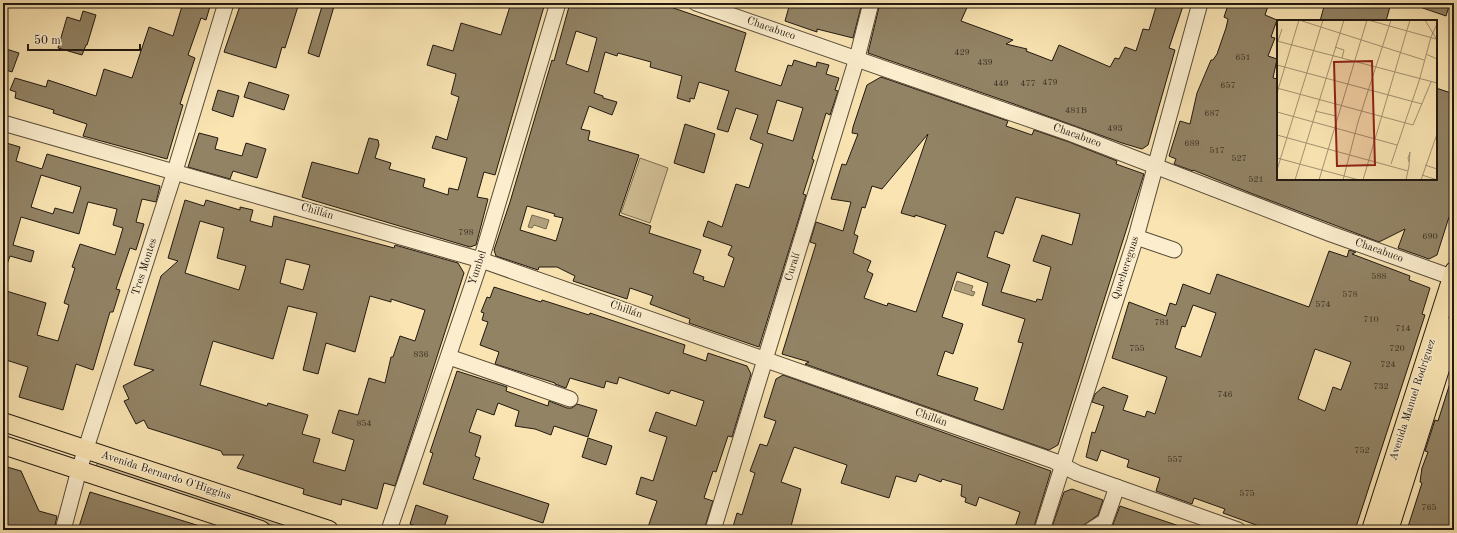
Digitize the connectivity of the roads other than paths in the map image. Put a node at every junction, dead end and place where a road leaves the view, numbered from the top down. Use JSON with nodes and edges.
{"nodes":[{"id":1,"x":226,"y":3,"type":"edge"},
{"id":2,"x":558,"y":3,"type":"edge"},
{"id":3,"x":871,"y":3,"type":"edge"},
{"id":4,"x":1200,"y":3,"type":"edge"},
{"id":5,"x":700,"y":4,"type":"edge"},
{"id":6,"x":857,"y":58,"type":"junction"},
{"id":7,"x":3,"y":123,"type":"edge"},
{"id":8,"x":1156,"y":167,"type":"junction"},
{"id":9,"x":175,"y":171,"type":"junction"},
{"id":10,"x":1136,"y":237,"type":"junction"},
{"id":11,"x":1174,"y":250,"type":"dead end"},
{"id":12,"x":481,"y":260,"type":"junction"},
{"id":13,"x":1453,"y":275,"type":"edge"},
{"id":14,"x":1454,"y":326,"type":"edge"},
{"id":15,"x":449,"y":357,"type":"junction"},
{"id":16,"x":765,"y":359,"type":"junction"},
{"id":17,"x":570,"y":399,"type":"dead end"},
{"id":18,"x":3,"y":422,"type":"edge"},
{"id":19,"x":3,"y":445,"type":"edge"},
{"id":20,"x":86,"y":449,"type":"junction"},
{"id":21,"x":1063,"y":466,"type":"junction"},
{"id":22,"x":79,"y":470,"type":"junction"},
{"id":23,"x":1117,"y":487,"type":"junction"},
{"id":24,"x":63,"y":530,"type":"edge"},
{"id":25,"x":261,"y":530,"type":"edge"},
{"id":26,"x":329,"y":530,"type":"edge"},
{"id":27,"x":389,"y":530,"type":"edge"},
{"id":28,"x":713,"y":530,"type":"edge"},
{"id":29,"x":1042,"y":530,"type":"edge"},
{"id":30,"x":1091,"y":530,"type":"edge"},
{"id":31,"x":1238,"y":530,"type":"edge"},
{"id":32,"x":1371,"y":530,"type":"edge"},
{"id":33,"x":1389,"y":530,"type":"edge"}],
"edges":[{"from":1,"to":9,"type":"street","name":"Tres Montes"},
{"from":2,"to":12,"type":"street","name":"Yumbel"},
{"from":3,"to":6,"type":"street","name":"Curalí"},
{"from":4,"to":8,"type":"street","name":"Quechereguas"},
{"from":5,"to":6,"type":"street","name":"Chacabuco"},
{"from":6,"to":8,"type":"street","name":"Chacabuco"},
{"from":6,"to":16,"type":"street","name":"Curalí"},
{"from":7,"to":9,"type":"street","name":"Chillán"},
{"from":8,"to":10,"type":"street","name":"Quechereguas"},
{"from":8,"to":13,"type":"street","name":"Chacabuco"},
{"from":9,"to":12,"type":"street","name":"Chillán"},
{"from":9,"to":20,"type":"street","name":"Tres Montes"},
{"from":10,"to":11,"type":"street"},
{"from":10,"to":21,"type":"street","name":"Quechereguas"},
{"from":12,"to":15,"type":"street","name":"Yumbel"},
{"from":12,"to":16,"type":"street","name":"Chillán"},
{"from":13,"to":32,"type":"main road","name":"Avenida Manuel Rodríguez"},
{"from":14,"to":33,"type":"main road","name":"Avenida Manuel Rodríguez"},
{"from":15,"to":17,"type":"street"},
{"from":15,"to":27,"type":"street","name":"Yumbel"},
{"from":16,"to":21,"type":"street","name":"Chillán"},
{"from":16,"to":28,"type":"street","name":"Curalí"},
{"from":18,"to":20,"type":"main road","name":"Avenida Bernardo O'Higgins"},
{"from":19,"to":22,"type":"main road","name":"Avenida Bernardo O'Higgins"},
{"from":20,"to":22,"type":"street","name":"Tres Montes"},
{"from":20,"to":26,"type":"main road","name":"Avenida Bernardo O'Higgins"},
{"from":21,"to":23,"type":"street","name":"Chillán"},
{"from":21,"to":29,"type":"street","name":"Quechereguas"},
{"from":22,"to":24,"type":"street","name":"Tres Montes"},
{"from":22,"to":25,"type":"main road","name":"Avenida Bernardo O'Higgins"},
{"from":23,"to":30,"type":"street"},
{"from":23,"to":31,"type":"street","name":"Chillán"}]}
